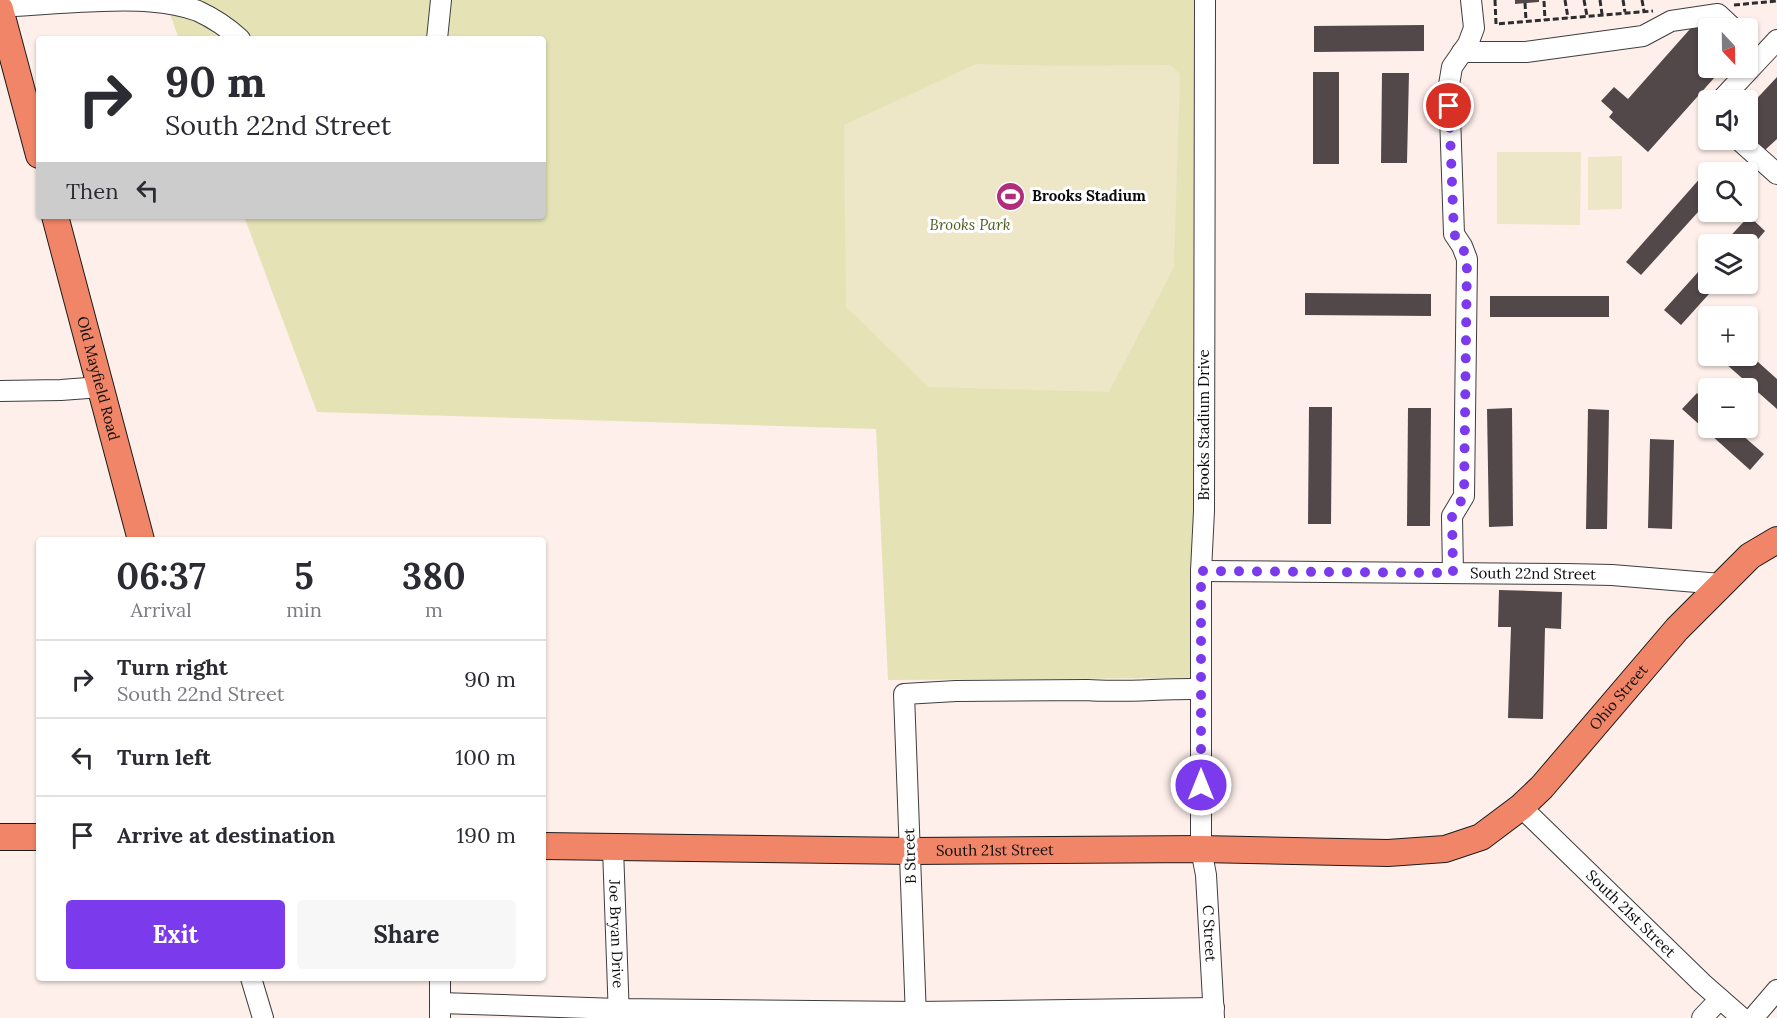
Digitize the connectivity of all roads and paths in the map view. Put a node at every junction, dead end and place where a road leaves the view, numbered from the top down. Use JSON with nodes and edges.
{"nodes":[{"id":1,"x":441,"y":0,"type":"edge"},
{"id":2,"x":1205,"y":0,"type":"edge"},
{"id":3,"x":1471,"y":0,"type":"edge"},
{"id":4,"x":1495,"y":0,"type":"edge"},
{"id":5,"x":1565,"y":0,"type":"edge"},
{"id":6,"x":1584,"y":0,"type":"edge"},
{"id":7,"x":1600,"y":0,"type":"edge"},
{"id":8,"x":1623,"y":0,"type":"edge"},
{"id":9,"x":1642,"y":0,"type":"edge"},
{"id":10,"x":1736,"y":0,"type":"edge"},
{"id":11,"x":166,"y":1,"type":"edge"},
{"id":12,"x":1544,"y":1,"type":"edge"},
{"id":13,"x":1770,"y":1,"type":"edge"},
{"id":14,"x":1777,"y":1,"type":"edge"},
{"id":15,"x":1754,"y":2,"type":"edge"},
{"id":16,"x":1525,"y":3,"type":"dead end"},
{"id":17,"x":1737,"y":5,"type":"junction"},
{"id":18,"x":1725,"y":6,"type":"dead end"},
{"id":19,"x":0,"y":8,"type":"edge"},
{"id":20,"x":1644,"y":11,"type":"junction"},
{"id":21,"x":1660,"y":11,"type":"dead end"},
{"id":22,"x":1625,"y":12,"type":"junction"},
{"id":23,"x":1602,"y":14,"type":"junction"},
{"id":24,"x":1587,"y":16,"type":"junction"},
{"id":25,"x":1568,"y":18,"type":"junction"},
{"id":26,"x":1722,"y":18,"type":"edge"},
{"id":27,"x":1545,"y":20,"type":"junction"},
{"id":28,"x":1526,"y":21,"type":"junction"},
{"id":29,"x":237,"y":36,"type":"edge"},
{"id":30,"x":437,"y":36,"type":"edge"},
{"id":31,"x":1777,"y":40,"type":"edge"},
{"id":32,"x":1462,"y":52,"type":"junction"},
{"id":33,"x":8,"y":66,"type":"edge"},
{"id":34,"x":1730,"y":90,"type":"edge"},
{"id":35,"x":36,"y":146,"type":"edge"},
{"id":36,"x":1750,"y":150,"type":"edge"},
{"id":37,"x":1777,"y":174,"type":"edge"},
{"id":38,"x":56,"y":219,"type":"edge"},
{"id":39,"x":101,"y":387,"type":"junction"},
{"id":40,"x":0,"y":391,"type":"edge"},
{"id":41,"x":1777,"y":526,"type":"edge"},
{"id":42,"x":140,"y":537,"type":"edge"},
{"id":43,"x":1777,"y":540,"type":"edge"},
{"id":44,"x":1750,"y":556,"type":"junction"},
{"id":45,"x":1201,"y":571,"type":"junction"},
{"id":46,"x":1453,"y":573,"type":"junction"},
{"id":47,"x":1720,"y":585,"type":"junction"},
{"id":48,"x":1201,"y":689,"type":"junction"},
{"id":49,"x":1521,"y":807,"type":"junction"},
{"id":50,"x":0,"y":837,"type":"edge"},
{"id":51,"x":36,"y":837,"type":"edge"},
{"id":52,"x":546,"y":846,"type":"edge"},
{"id":53,"x":613,"y":848,"type":"junction"},
{"id":54,"x":1201,"y":849,"type":"junction"},
{"id":55,"x":1445,"y":849,"type":"joint"},
{"id":56,"x":911,"y":850,"type":"junction"},
{"id":57,"x":252,"y":981,"type":"edge"},
{"id":58,"x":440,"y":981,"type":"edge"},
{"id":59,"x":1777,"y":990,"type":"edge"},
{"id":60,"x":1720,"y":999,"type":"junction"},
{"id":61,"x":440,"y":1011,"type":"edge"},
{"id":62,"x":1214,"y":1013,"type":"edge"},
{"id":63,"x":619,"y":1014,"type":"edge"},
{"id":64,"x":916,"y":1015,"type":"edge"},
{"id":65,"x":263,"y":1018,"type":"edge"},
{"id":66,"x":1702,"y":1018,"type":"edge"},
{"id":67,"x":1742,"y":1018,"type":"edge"},
{"id":68,"x":1752,"y":1018,"type":"edge"}],
"edges":[{"from":1,"to":30,"type":"street"},
{"from":2,"to":45,"type":"street","name":"Brooks Stadium Drive"},
{"from":3,"to":32,"type":"street"},
{"from":4,"to":28,"type":"path"},
{"from":5,"to":25,"type":"path"},
{"from":6,"to":24,"type":"path"},
{"from":7,"to":23,"type":"path"},
{"from":8,"to":22,"type":"path"},
{"from":9,"to":20,"type":"path"},
{"from":10,"to":17,"type":"path"},
{"from":11,"to":19,"type":"street"},
{"from":11,"to":29,"type":"street"},
{"from":12,"to":27,"type":"path"},
{"from":13,"to":14,"type":"path"},
{"from":13,"to":15,"type":"path"},
{"from":15,"to":17,"type":"path"},
{"from":16,"to":28,"type":"path"},
{"from":17,"to":18,"type":"path"},
{"from":19,"to":33,"type":"main road"},
{"from":20,"to":21,"type":"path"},
{"from":20,"to":22,"type":"path"},
{"from":22,"to":23,"type":"path"},
{"from":23,"to":24,"type":"path"},
{"from":24,"to":25,"type":"path"},
{"from":25,"to":27,"type":"path"},
{"from":26,"to":32,"type":"street"},
{"from":27,"to":28,"type":"path"},
{"from":31,"to":34,"type":"street"},
{"from":32,"to":46,"type":"street"},
{"from":33,"to":35,"type":"main road"},
{"from":36,"to":37,"type":"street"},
{"from":38,"to":39,"type":"main road","name":"Old Mayfield Road"},
{"from":39,"to":40,"type":"street"},
{"from":39,"to":42,"type":"main road","name":"Old Mayfield Road"},
{"from":41,"to":44,"type":"street","name":"Ohio Street"},
{"from":43,"to":44,"type":"main road"},
{"from":44,"to":47,"type":"main road","name":"Ohio Street"},
{"from":45,"to":46,"type":"street","name":"South 22nd Street"},
{"from":45,"to":48,"type":"street","name":"Brooks Stadium Drive"},
{"from":46,"to":47,"type":"street","name":"South 22nd Street"},
{"from":47,"to":49,"type":"main road","name":"Ohio Street"},
{"from":48,"to":54,"type":"street","name":"Brooks Stadium Drive"},
{"from":48,"to":56,"type":"street","name":"B Street"},
{"from":49,"to":55,"type":"main road","name":"Ohio Street"},
{"from":49,"to":60,"type":"street","name":"South 21st Street"},
{"from":50,"to":51,"type":"main road"},
{"from":52,"to":53,"type":"main road","name":"South 21st Street"},
{"from":53,"to":56,"type":"main road","name":"South 21st Street"},
{"from":53,"to":63,"type":"street","name":"Joe Bryan Drive"},
{"from":54,"to":55,"type":"main road","name":"South 21st Street"},
{"from":54,"to":56,"type":"main road","name":"South 21st Street"},
{"from":54,"to":62,"type":"street","name":"C Street"},
{"from":56,"to":64,"type":"street","name":"B Street"},
{"from":57,"to":65,"type":"street"},
{"from":58,"to":61,"type":"street"},
{"from":59,"to":68,"type":"street"},
{"from":60,"to":66,"type":"street"},
{"from":60,"to":67,"type":"street","name":"South 21st Street"},
{"from":61,"to":63,"type":"street"},
{"from":62,"to":64,"type":"street"},
{"from":63,"to":64,"type":"street"}]}
